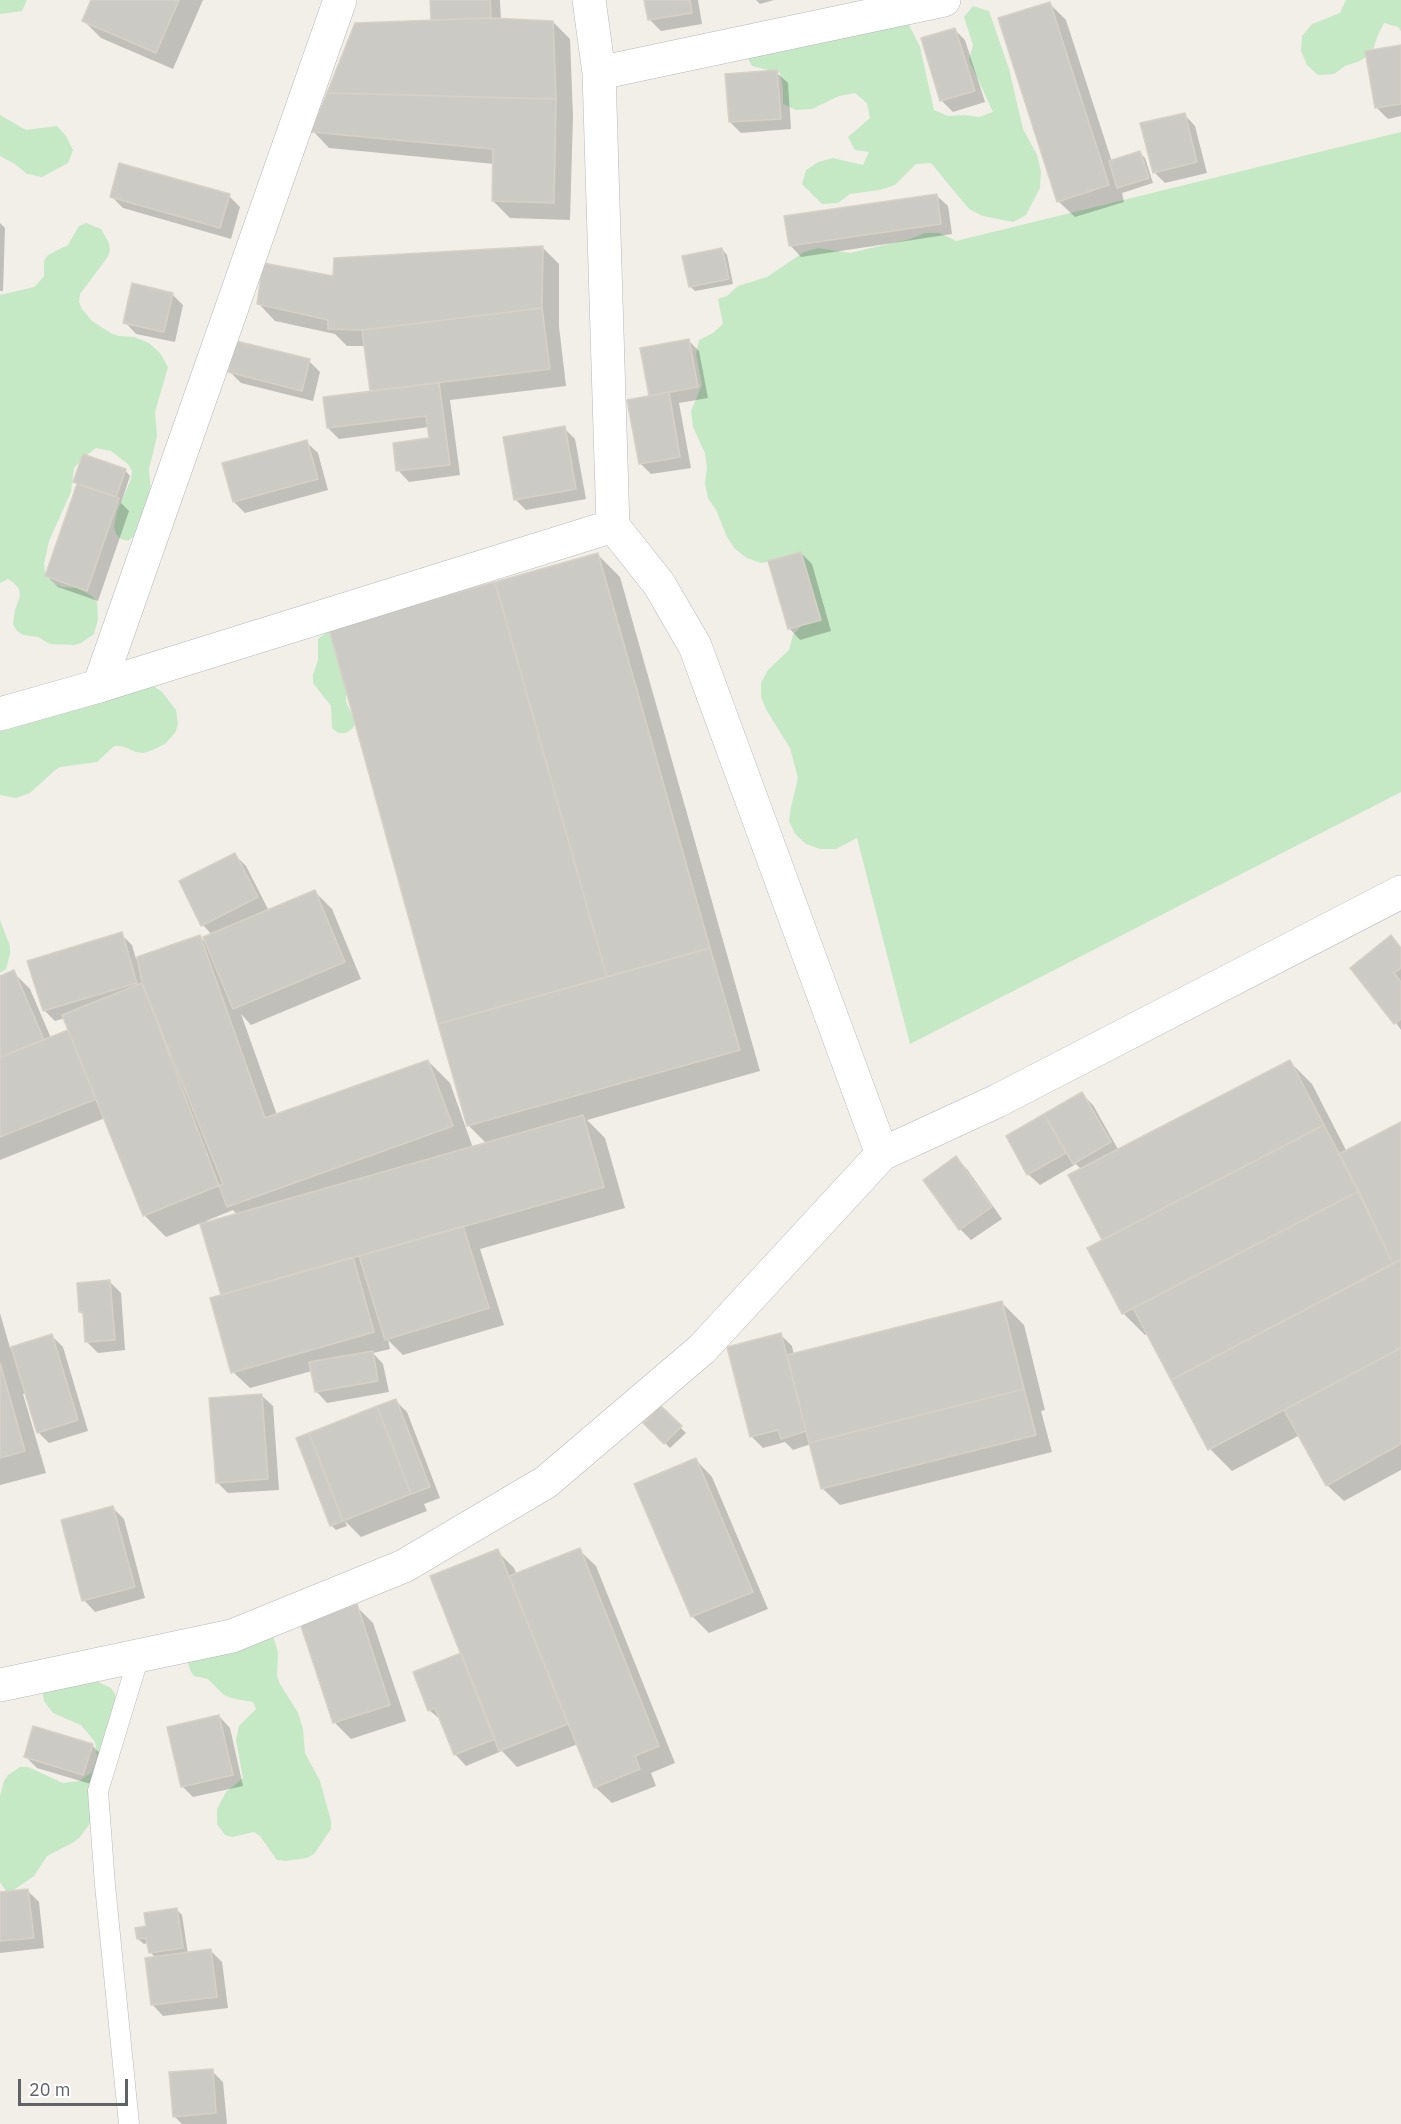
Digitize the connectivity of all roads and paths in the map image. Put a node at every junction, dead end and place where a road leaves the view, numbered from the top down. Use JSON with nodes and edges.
{"nodes":[{"id":1,"x":340,"y":0,"type":"edge"},
{"id":2,"x":589,"y":0,"type":"edge"},
{"id":3,"x":944,"y":0,"type":"edge"},
{"id":4,"x":599,"y":73,"type":"junction"},
{"id":5,"x":613,"y":526,"type":"junction"},
{"id":6,"x":99,"y":686,"type":"junction"},
{"id":7,"x":0,"y":714,"type":"edge"},
{"id":8,"x":1401,"y":892,"type":"edge"},
{"id":9,"x":882,"y":1154,"type":"junction"},
{"id":10,"x":139,"y":1656,"type":"junction"},
{"id":11,"x":0,"y":1685,"type":"edge"},
{"id":12,"x":129,"y":2124,"type":"edge"}],
"edges":[{"from":1,"to":6,"type":"street"},
{"from":2,"to":4,"type":"street"},
{"from":3,"to":4,"type":"street"},
{"from":4,"to":5,"type":"street"},
{"from":5,"to":6,"type":"street"},
{"from":5,"to":9,"type":"street"},
{"from":6,"to":7,"type":"street"},
{"from":8,"to":9,"type":"street"},
{"from":9,"to":10,"type":"street"},
{"from":10,"to":11,"type":"street"},
{"from":10,"to":12,"type":"lane"}]}
